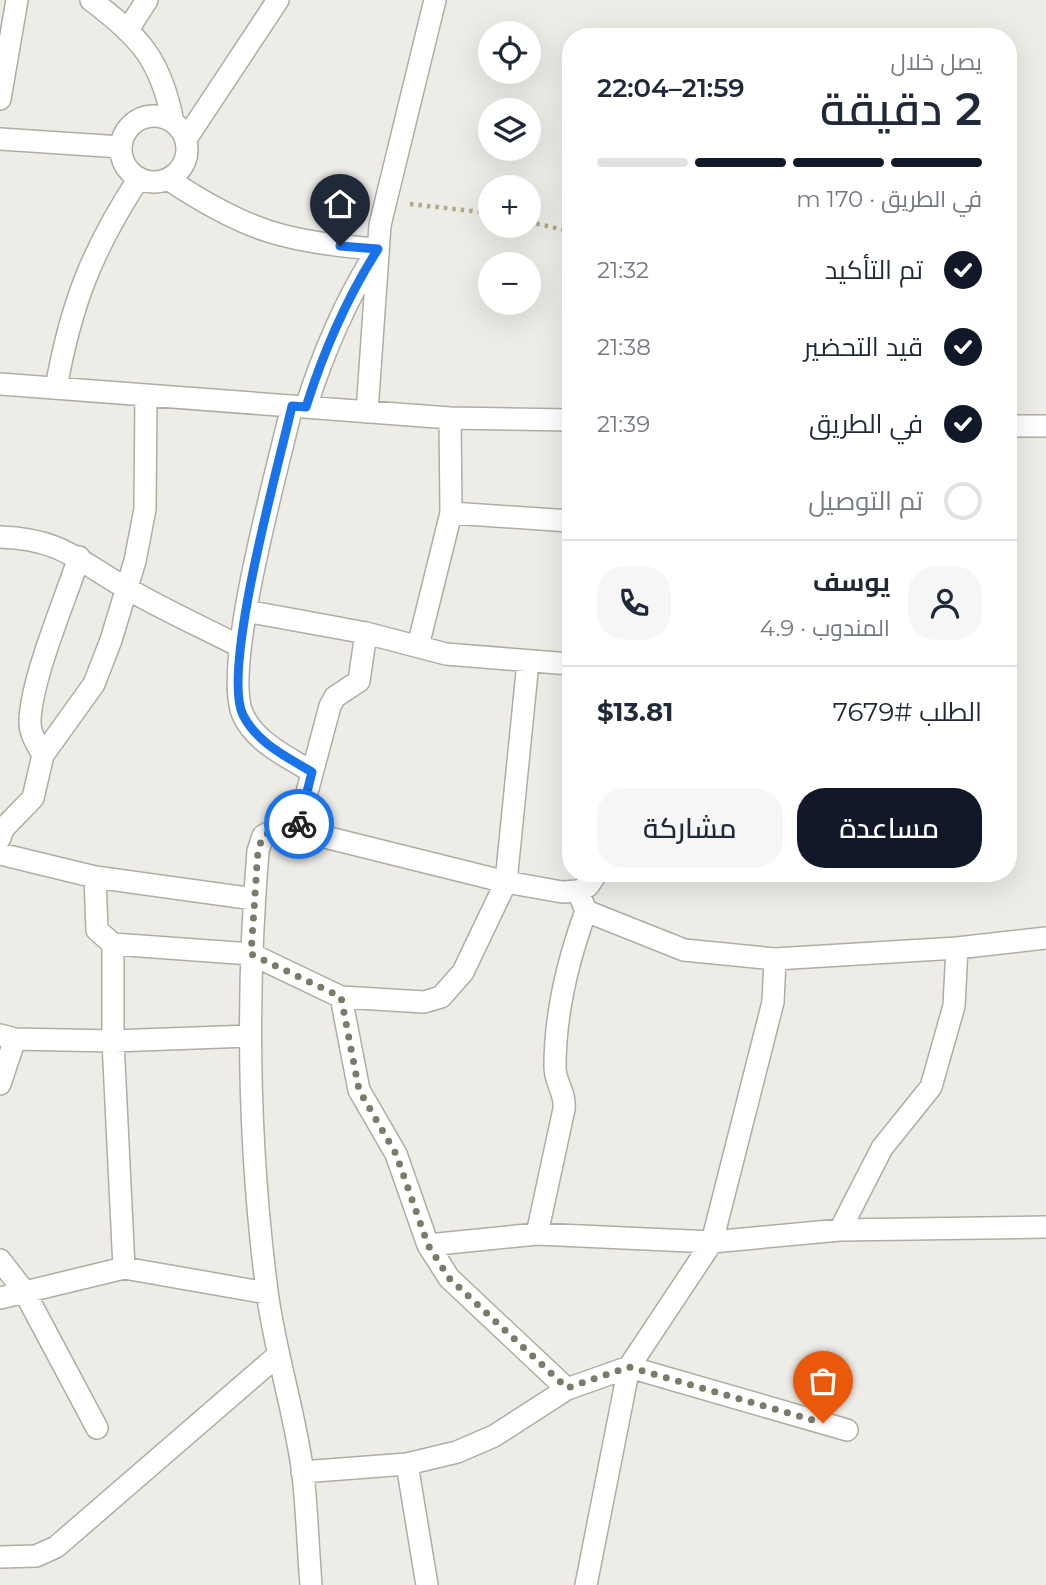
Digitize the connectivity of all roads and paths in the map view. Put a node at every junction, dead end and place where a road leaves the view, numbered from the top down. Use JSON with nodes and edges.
{"nodes":[{"id":1,"x":17,"y":0,"type":"edge"},
{"id":2,"x":91,"y":0,"type":"edge"},
{"id":3,"x":147,"y":0,"type":"edge"},
{"id":4,"x":278,"y":0,"type":"edge"},
{"id":5,"x":435,"y":0,"type":"edge"},
{"id":6,"x":129,"y":28,"type":"junction"},
{"id":7,"x":0,"y":99,"type":"edge"},
{"id":8,"x":179,"y":131,"type":"junction"},
{"id":9,"x":0,"y":139,"type":"edge"},
{"id":10,"x":121,"y":147,"type":"junction"},
{"id":11,"x":139,"y":178,"type":"junction"},
{"id":12,"x":168,"y":179,"type":"junction"},
{"id":13,"x":384,"y":201,"type":"junction"},
{"id":14,"x":478,"y":212,"type":"edge"},
{"id":15,"x":541,"y":225,"type":"edge"},
{"id":16,"x":562,"y":229,"type":"edge"},
{"id":17,"x":378,"y":249,"type":"junction"},
{"id":18,"x":0,"y":384,"type":"edge"},
{"id":19,"x":56,"y":388,"type":"junction"},
{"id":20,"x":146,"y":395,"type":"junction"},
{"id":21,"x":299,"y":407,"type":"junction"},
{"id":22,"x":367,"y":412,"type":"junction"},
{"id":23,"x":450,"y":418,"type":"junction"},
{"id":24,"x":562,"y":420,"type":"edge"},
{"id":25,"x":1017,"y":426,"type":"edge"},
{"id":26,"x":1046,"y":426,"type":"edge"},
{"id":27,"x":451,"y":513,"type":"junction"},
{"id":28,"x":562,"y":520,"type":"edge"},
{"id":29,"x":0,"y":537,"type":"edge"},
{"id":30,"x":79,"y":557,"type":"junction"},
{"id":31,"x":126,"y":589,"type":"junction"},
{"id":32,"x":246,"y":611,"type":"junction"},
{"id":33,"x":366,"y":633,"type":"junction"},
{"id":34,"x":239,"y":646,"type":"junction"},
{"id":35,"x":418,"y":646,"type":"junction"},
{"id":36,"x":528,"y":662,"type":"junction"},
{"id":37,"x":562,"y":664,"type":"edge"},
{"id":38,"x":43,"y":755,"type":"junction"},
{"id":39,"x":312,"y":772,"type":"junction"},
{"id":40,"x":297,"y":830,"type":"junction"},
{"id":41,"x":0,"y":838,"type":"edge"},
{"id":42,"x":0,"y":854,"type":"edge"},
{"id":43,"x":95,"y":877,"type":"junction"},
{"id":44,"x":506,"y":882,"type":"junction"},
{"id":45,"x":591,"y":882,"type":"edge"},
{"id":46,"x":254,"y":898,"type":"junction"},
{"id":47,"x":582,"y":901,"type":"junction"},
{"id":48,"x":1046,"y":938,"type":"edge"},
{"id":49,"x":113,"y":944,"type":"junction"},
{"id":50,"x":957,"y":948,"type":"junction"},
{"id":51,"x":251,"y":954,"type":"junction"},
{"id":52,"x":775,"y":959,"type":"junction"},
{"id":53,"x":341,"y":997,"type":"junction"},
{"id":54,"x":249,"y":1036,"type":"junction"},
{"id":55,"x":7,"y":1037,"type":"edge"},
{"id":56,"x":113,"y":1041,"type":"junction"},
{"id":57,"x":0,"y":1084,"type":"edge"},
{"id":58,"x":1045,"y":1225,"type":"edge"},
{"id":59,"x":840,"y":1230,"type":"junction"},
{"id":60,"x":537,"y":1234,"type":"junction"},
{"id":61,"x":712,"y":1242,"type":"junction"},
{"id":62,"x":428,"y":1245,"type":"junction"},
{"id":63,"x":0,"y":1260,"type":"edge"},
{"id":64,"x":124,"y":1268,"type":"junction"},
{"id":65,"x":24,"y":1291,"type":"junction"},
{"id":66,"x":267,"y":1293,"type":"junction"},
{"id":67,"x":0,"y":1298,"type":"edge"},
{"id":68,"x":277,"y":1356,"type":"junction"},
{"id":69,"x":629,"y":1367,"type":"junction"},
{"id":70,"x":567,"y":1388,"type":"junction"},
{"id":71,"x":97,"y":1428,"type":"dead end"},
{"id":72,"x":847,"y":1430,"type":"dead end"},
{"id":73,"x":407,"y":1464,"type":"junction"},
{"id":74,"x":302,"y":1472,"type":"junction"},
{"id":75,"x":0,"y":1557,"type":"edge"},
{"id":76,"x":311,"y":1585,"type":"edge"},
{"id":77,"x":427,"y":1585,"type":"edge"},
{"id":78,"x":586,"y":1585,"type":"edge"}],
"edges":[{"from":1,"to":7,"type":"street"},
{"from":2,"to":6,"type":"street"},
{"from":3,"to":6,"type":"street"},
{"from":4,"to":8,"type":"street"},
{"from":5,"to":13,"type":"street"},
{"from":6,"to":8,"type":"street"},
{"from":8,"to":10,"type":"street"},
{"from":8,"to":12,"type":"street"},
{"from":9,"to":10,"type":"street"},
{"from":10,"to":11,"type":"street"},
{"from":11,"to":12,"type":"street"},
{"from":11,"to":19,"type":"street"},
{"from":12,"to":17,"type":"street"},
{"from":13,"to":14,"type":"path"},
{"from":13,"to":17,"type":"street"},
{"from":15,"to":16,"type":"path"},
{"from":17,"to":21,"type":"street"},
{"from":17,"to":22,"type":"street"},
{"from":18,"to":19,"type":"street"},
{"from":19,"to":20,"type":"street"},
{"from":20,"to":21,"type":"street"},
{"from":20,"to":31,"type":"street"},
{"from":21,"to":22,"type":"street"},
{"from":21,"to":32,"type":"street"},
{"from":22,"to":23,"type":"street"},
{"from":23,"to":24,"type":"street"},
{"from":23,"to":27,"type":"street"},
{"from":25,"to":26,"type":"street"},
{"from":27,"to":28,"type":"street"},
{"from":27,"to":35,"type":"street"},
{"from":29,"to":30,"type":"street"},
{"from":30,"to":31,"type":"street"},
{"from":30,"to":38,"type":"street"},
{"from":31,"to":34,"type":"street"},
{"from":31,"to":38,"type":"street"},
{"from":32,"to":33,"type":"street"},
{"from":32,"to":34,"type":"street"},
{"from":33,"to":35,"type":"street"},
{"from":33,"to":39,"type":"street"},
{"from":34,"to":39,"type":"street"},
{"from":35,"to":36,"type":"street"},
{"from":36,"to":37,"type":"street"},
{"from":36,"to":44,"type":"street"},
{"from":38,"to":41,"type":"street"},
{"from":39,"to":40,"type":"street"},
{"from":40,"to":44,"type":"street"},
{"from":40,"to":46,"type":"street"},
{"from":42,"to":43,"type":"street"},
{"from":43,"to":46,"type":"street"},
{"from":43,"to":49,"type":"street"},
{"from":44,"to":47,"type":"street"},
{"from":44,"to":53,"type":"street"},
{"from":45,"to":47,"type":"street"},
{"from":46,"to":51,"type":"street"},
{"from":47,"to":52,"type":"street"},
{"from":47,"to":60,"type":"street"},
{"from":48,"to":50,"type":"street"},
{"from":49,"to":51,"type":"street"},
{"from":49,"to":56,"type":"street"},
{"from":50,"to":52,"type":"street"},
{"from":50,"to":59,"type":"street"},
{"from":51,"to":53,"type":"street"},
{"from":51,"to":54,"type":"street"},
{"from":52,"to":61,"type":"street"},
{"from":53,"to":62,"type":"street"},
{"from":54,"to":56,"type":"street"},
{"from":54,"to":66,"type":"street"},
{"from":55,"to":56,"type":"street"},
{"from":55,"to":57,"type":"street"},
{"from":56,"to":64,"type":"street"},
{"from":58,"to":59,"type":"street"},
{"from":59,"to":61,"type":"street"},
{"from":60,"to":61,"type":"street"},
{"from":60,"to":62,"type":"street"},
{"from":61,"to":69,"type":"street"},
{"from":62,"to":70,"type":"street"},
{"from":63,"to":65,"type":"street"},
{"from":64,"to":65,"type":"street"},
{"from":64,"to":66,"type":"street"},
{"from":65,"to":67,"type":"street"},
{"from":65,"to":71,"type":"street"},
{"from":66,"to":68,"type":"street"},
{"from":68,"to":74,"type":"street"},
{"from":68,"to":75,"type":"street"},
{"from":69,"to":70,"type":"street"},
{"from":69,"to":72,"type":"street"},
{"from":69,"to":78,"type":"street"},
{"from":70,"to":73,"type":"street"},
{"from":73,"to":74,"type":"street"},
{"from":73,"to":77,"type":"street"},
{"from":74,"to":76,"type":"street"}]}
